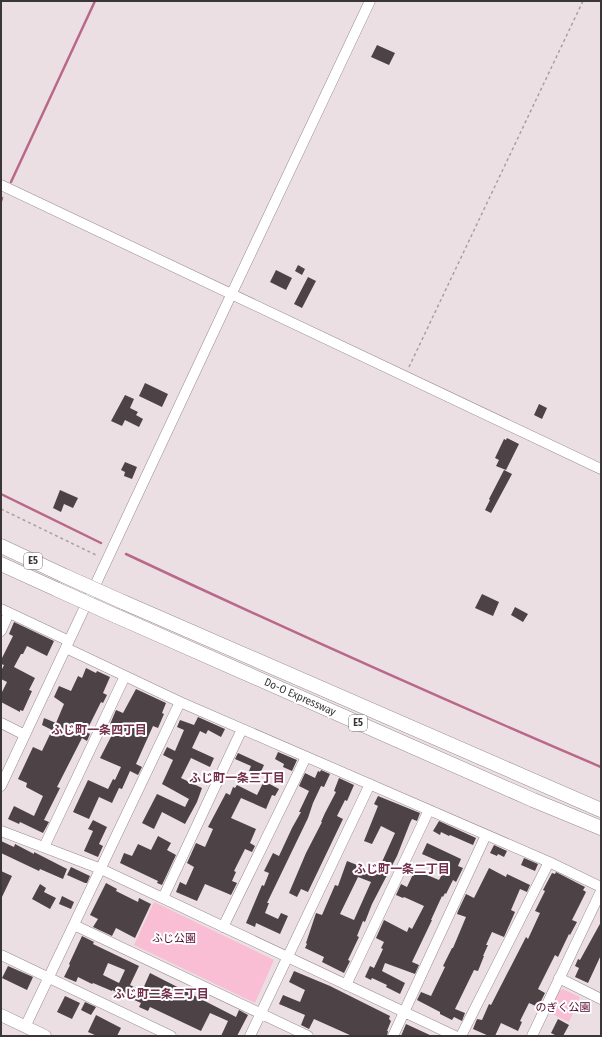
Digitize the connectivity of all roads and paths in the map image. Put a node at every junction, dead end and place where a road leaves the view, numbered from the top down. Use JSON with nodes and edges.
{"nodes":[{"id":1,"x":370,"y":1,"type":"edge"},
{"id":2,"x":583,"y":1,"type":"edge"},
{"id":3,"x":1,"y":185,"type":"edge"},
{"id":4,"x":232,"y":294,"type":"junction"},
{"id":5,"x":405,"y":376,"type":"junction"},
{"id":6,"x":601,"y":469,"type":"edge"},
{"id":7,"x":1,"y":509,"type":"edge"},
{"id":8,"x":1,"y":546,"type":"edge"},
{"id":9,"x":107,"y":560,"type":"junction"},
{"id":10,"x":1,"y":564,"type":"edge"},
{"id":11,"x":5,"y":611,"type":"edge"},
{"id":12,"x":1,"y":631,"type":"edge"},
{"id":13,"x":67,"y":644,"type":"junction"},
{"id":14,"x":126,"y":676,"type":"junction"},
{"id":15,"x":180,"y":702,"type":"junction"},
{"id":16,"x":1,"y":723,"type":"edge"},
{"id":17,"x":242,"y":729,"type":"junction"},
{"id":18,"x":25,"y":735,"type":"junction"},
{"id":19,"x":306,"y":757,"type":"junction"},
{"id":20,"x":370,"y":784,"type":"junction"},
{"id":21,"x":1,"y":786,"type":"edge"},
{"id":22,"x":429,"y":810,"type":"junction"},
{"id":23,"x":601,"y":810,"type":"edge"},
{"id":24,"x":601,"y":828,"type":"edge"},
{"id":25,"x":1,"y":831,"type":"edge"},
{"id":26,"x":486,"y":835,"type":"junction"},
{"id":27,"x":44,"y":847,"type":"junction"},
{"id":28,"x":549,"y":862,"type":"junction"},
{"id":29,"x":101,"y":869,"type":"junction"},
{"id":30,"x":601,"y":887,"type":"edge"},
{"id":31,"x":601,"y":891,"type":"edge"},
{"id":32,"x":163,"y":898,"type":"junction"},
{"id":33,"x":74,"y":925,"type":"junction"},
{"id":34,"x":223,"y":927,"type":"junction"},
{"id":35,"x":1,"y":954,"type":"edge"},
{"id":36,"x":287,"y":957,"type":"junction"},
{"id":37,"x":49,"y":978,"type":"junction"},
{"id":38,"x":559,"y":978,"type":"junction"},
{"id":39,"x":346,"y":985,"type":"junction"},
{"id":40,"x":601,"y":999,"type":"edge"},
{"id":41,"x":404,"y":1012,"type":"junction"},
{"id":42,"x":261,"y":1014,"type":"junction"},
{"id":43,"x":1,"y":1016,"type":"edge"},
{"id":44,"x":25,"y":1027,"type":"junction"},
{"id":45,"x":45,"y":1036,"type":"edge"},
{"id":46,"x":171,"y":1036,"type":"edge"},
{"id":47,"x":250,"y":1036,"type":"edge"},
{"id":48,"x":308,"y":1036,"type":"edge"},
{"id":49,"x":393,"y":1036,"type":"edge"},
{"id":50,"x":455,"y":1036,"type":"edge"},
{"id":51,"x":461,"y":1036,"type":"edge"},
{"id":52,"x":532,"y":1036,"type":"edge"}],
"edges":[{"from":1,"to":4,"type":"street"},
{"from":2,"to":5,"type":"path"},
{"from":3,"to":4,"type":"street"},
{"from":4,"to":5,"type":"street"},
{"from":4,"to":9,"type":"street"},
{"from":5,"to":6,"type":"street"},
{"from":7,"to":9,"type":"path"},
{"from":8,"to":23,"type":"highway","name":"Do-O Expressway","number":"E5","bridge":true},
{"from":9,"to":13,"type":"street"},
{"from":10,"to":24,"type":"highway","name":"Do-O Expressway","number":"E5","bridge":true},
{"from":11,"to":12,"type":"street"},
{"from":11,"to":13,"type":"street"},
{"from":13,"to":14,"type":"street"},
{"from":13,"to":18,"type":"street"},
{"from":14,"to":15,"type":"street"},
{"from":14,"to":27,"type":"street"},
{"from":15,"to":17,"type":"street"},
{"from":15,"to":29,"type":"street"},
{"from":16,"to":18,"type":"street"},
{"from":17,"to":19,"type":"street"},
{"from":17,"to":32,"type":"street"},
{"from":18,"to":21,"type":"street"},
{"from":19,"to":20,"type":"street"},
{"from":19,"to":34,"type":"street"},
{"from":20,"to":22,"type":"street"},
{"from":20,"to":36,"type":"street"},
{"from":22,"to":26,"type":"street"},
{"from":22,"to":39,"type":"street"},
{"from":25,"to":27,"type":"street"},
{"from":26,"to":28,"type":"street"},
{"from":26,"to":41,"type":"street"},
{"from":27,"to":29,"type":"street"},
{"from":28,"to":30,"type":"street"},
{"from":28,"to":51,"type":"street"},
{"from":29,"to":32,"type":"street"},
{"from":29,"to":33,"type":"street"},
{"from":31,"to":38,"type":"street"},
{"from":32,"to":34,"type":"street"},
{"from":33,"to":37,"type":"street"},
{"from":33,"to":42,"type":"street"},
{"from":34,"to":36,"type":"street"},
{"from":35,"to":37,"type":"street"},
{"from":36,"to":39,"type":"street"},
{"from":36,"to":42,"type":"street"},
{"from":37,"to":44,"type":"street"},
{"from":37,"to":46,"type":"street"},
{"from":38,"to":40,"type":"street"},
{"from":38,"to":52,"type":"street"},
{"from":39,"to":41,"type":"street"},
{"from":41,"to":49,"type":"street"},
{"from":41,"to":50,"type":"street"},
{"from":42,"to":47,"type":"street"},
{"from":42,"to":48,"type":"street"},
{"from":43,"to":44,"type":"main road"},
{"from":44,"to":45,"type":"main road"}]}
